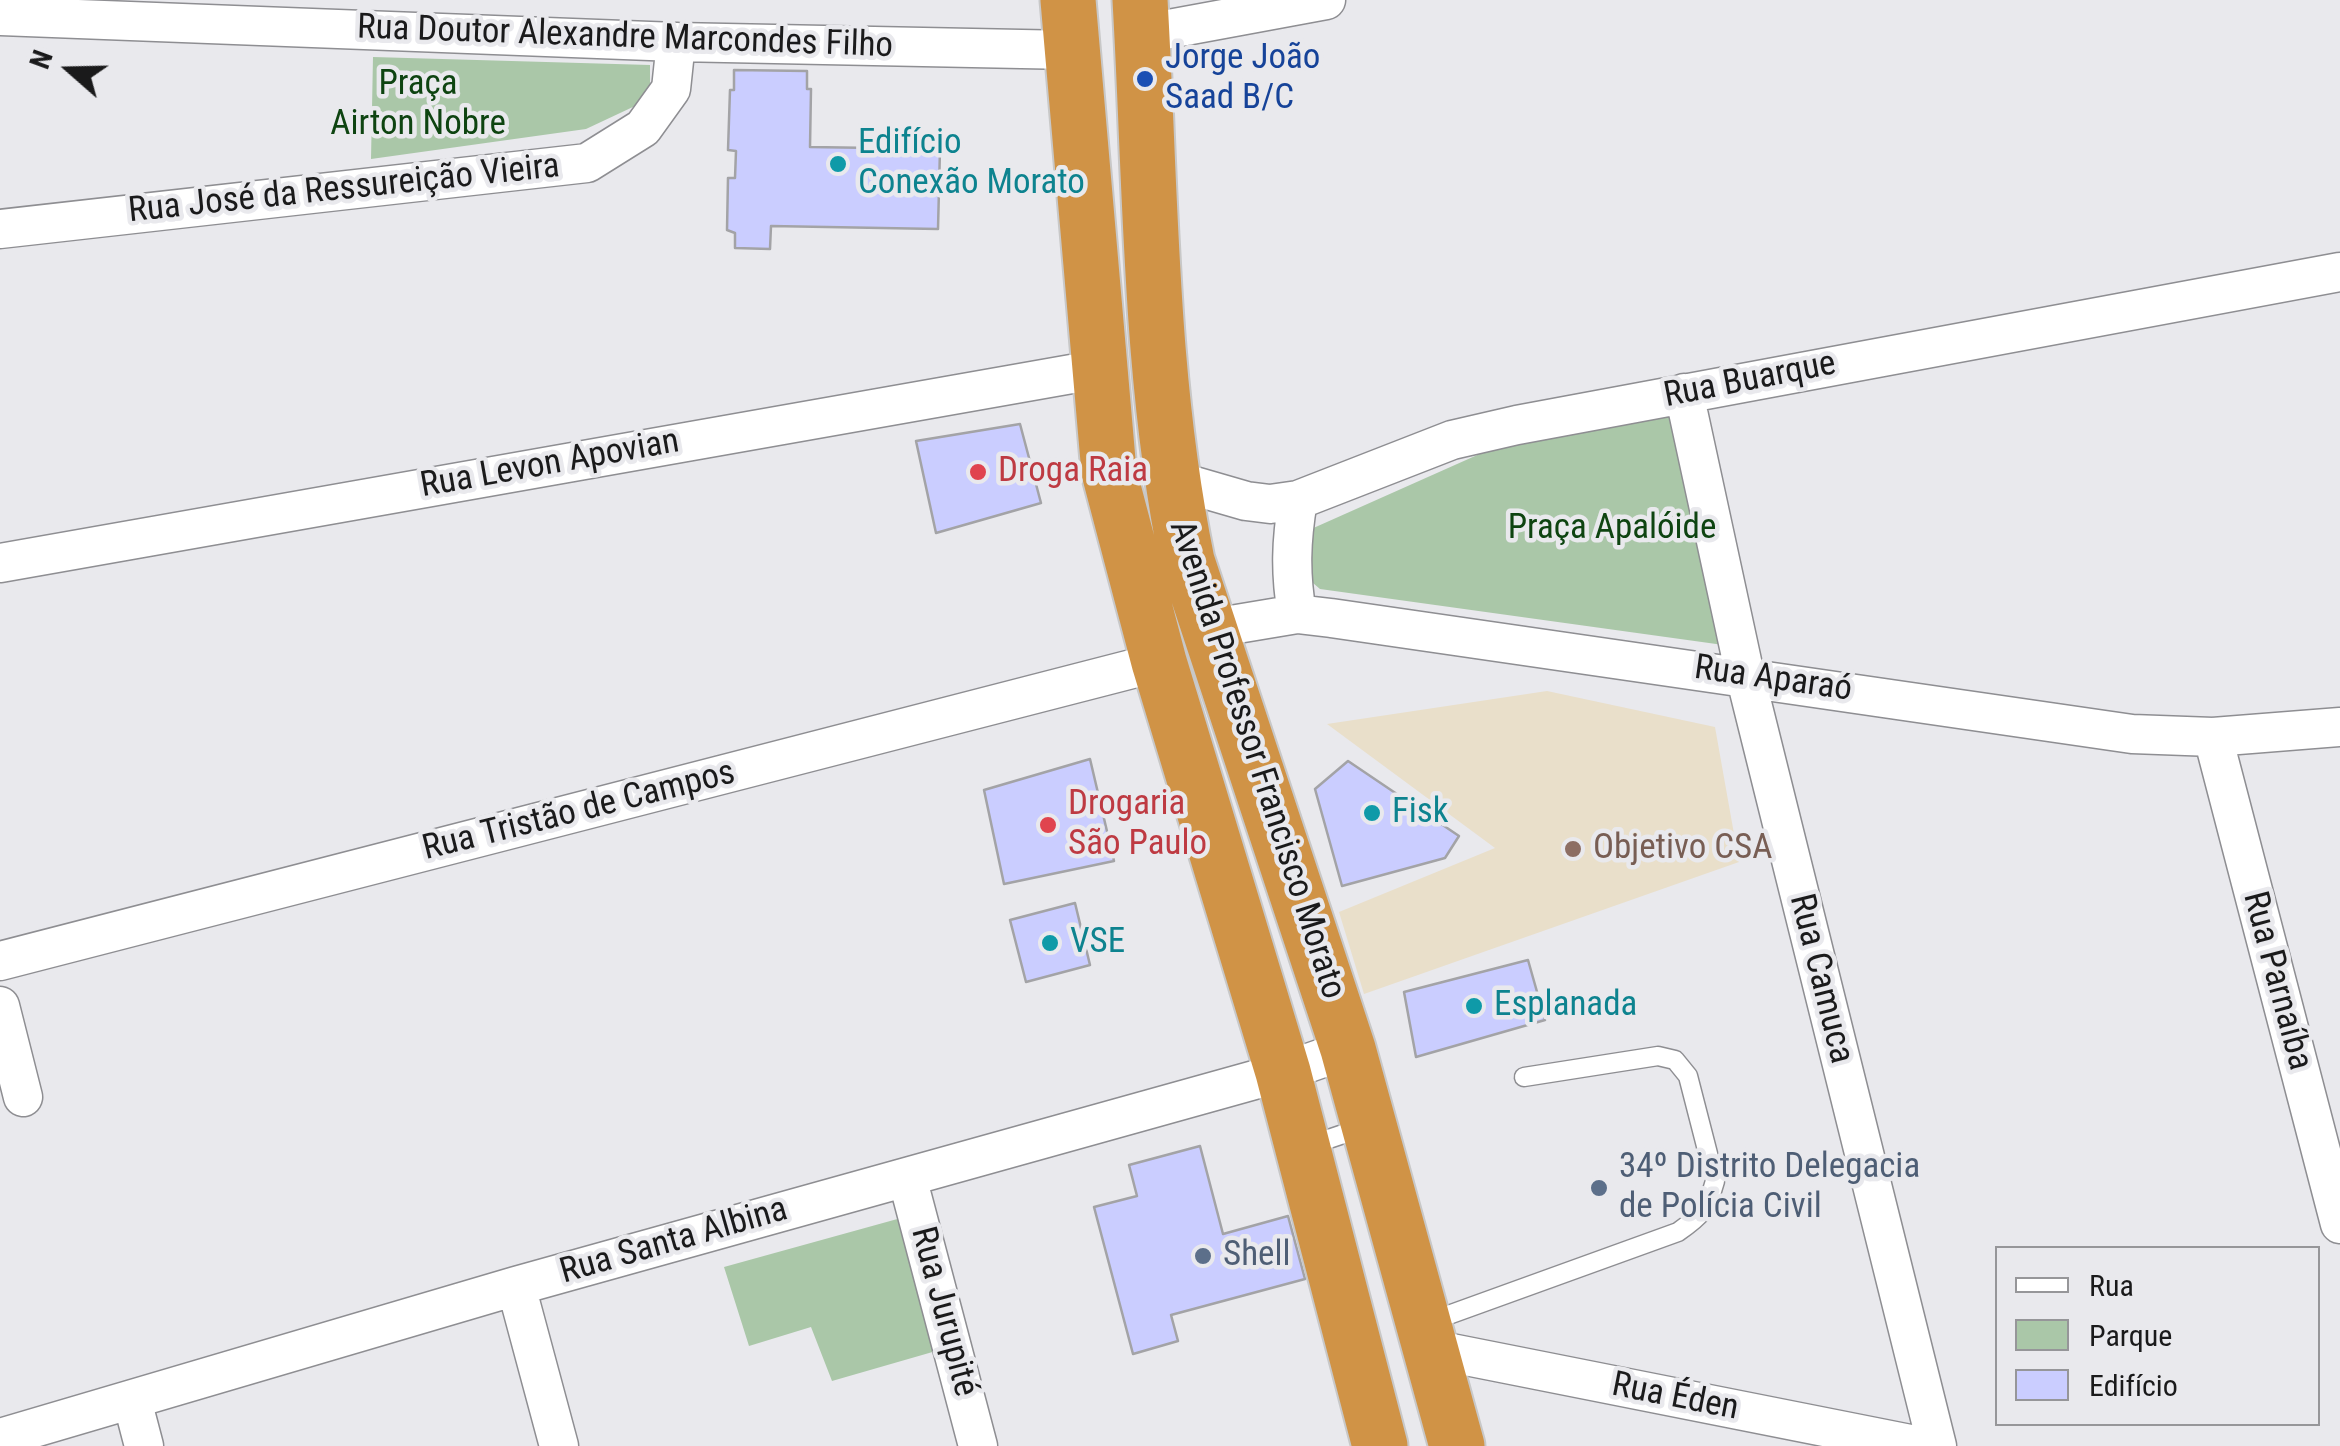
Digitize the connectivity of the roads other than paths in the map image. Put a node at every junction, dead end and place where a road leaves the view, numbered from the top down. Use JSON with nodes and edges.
{"nodes":[{"id":1,"x":1326,"y":0,"type":"edge"},
{"id":2,"x":0,"y":16,"type":"edge"},
{"id":3,"x":1141,"y":17,"type":"edge"},
{"id":4,"x":1070,"y":25,"type":"edge"},
{"id":5,"x":676,"y":42,"type":"junction"},
{"id":6,"x":0,"y":229,"type":"edge"},
{"id":7,"x":2340,"y":272,"type":"edge"},
{"id":8,"x":1100,"y":369,"type":"junction"},
{"id":9,"x":1684,"y":394,"type":"junction"},
{"id":10,"x":1170,"y":479,"type":"junction"},
{"id":11,"x":1298,"y":500,"type":"junction"},
{"id":12,"x":0,"y":563,"type":"edge"},
{"id":13,"x":1297,"y":614,"type":"junction"},
{"id":14,"x":1207,"y":629,"type":"junction"},
{"id":15,"x":1159,"y":662,"type":"junction"},
{"id":16,"x":1745,"y":675,"type":"junction"},
{"id":17,"x":2340,"y":728,"type":"edge"},
{"id":18,"x":2213,"y":737,"type":"junction"},
{"id":19,"x":0,"y":961,"type":"edge"},
{"id":20,"x":0,"y":1006,"type":"edge"},
{"id":21,"x":1348,"y":1049,"type":"junction"},
{"id":22,"x":1283,"y":1072,"type":"junction"},
{"id":23,"x":1524,"y":1078,"type":"dead end"},
{"id":24,"x":24,"y":1098,"type":"dead end"},
{"id":25,"x":1369,"y":1126,"type":"junction"},
{"id":26,"x":1302,"y":1148,"type":"junction"},
{"id":27,"x":906,"y":1178,"type":"junction"},
{"id":28,"x":2340,"y":1224,"type":"edge"},
{"id":29,"x":516,"y":1286,"type":"junction"},
{"id":30,"x":1428,"y":1336,"type":"junction"},
{"id":31,"x":132,"y":1400,"type":"junction"},
{"id":32,"x":0,"y":1438,"type":"edge"},
{"id":33,"x":144,"y":1446,"type":"edge"},
{"id":34,"x":558,"y":1446,"type":"edge"},
{"id":35,"x":978,"y":1446,"type":"edge"},
{"id":36,"x":1380,"y":1446,"type":"edge"},
{"id":37,"x":1457,"y":1446,"type":"edge"},
{"id":38,"x":1920,"y":1446,"type":"edge"},
{"id":39,"x":1936,"y":1446,"type":"edge"}],
"edges":[{"from":1,"to":3,"type":"street"},
{"from":2,"to":5,"type":"street","name":"Rua Doutor Alexandre Marcondes Filho"},
{"from":3,"to":10,"type":"highway","name":"Avenida Professor Francisco Morato"},
{"from":4,"to":5,"type":"street","name":"Rua Doutor Alexandre Marcondes Filho"},
{"from":4,"to":8,"type":"highway","name":"Avenida Professor Francisco Morato"},
{"from":5,"to":6,"type":"street","name":"Rua José da Ressureição Vieira"},
{"from":7,"to":9,"type":"street","name":"Rua Buarque"},
{"from":8,"to":12,"type":"street","name":"Rua Levon Apovian"},
{"from":8,"to":15,"type":"highway","name":"Avenida Professor Francisco Morato"},
{"from":9,"to":11,"type":"street","name":"Rua Buarque"},
{"from":9,"to":16,"type":"street","name":"Rua Camuca"},
{"from":10,"to":11,"type":"street","name":"Rua Buarque"},
{"from":10,"to":14,"type":"highway","name":"Avenida Professor Francisco Morato"},
{"from":11,"to":13,"type":"street"},
{"from":13,"to":14,"type":"street","name":"Rua Aparaó"},
{"from":13,"to":16,"type":"street","name":"Rua Aparaó"},
{"from":14,"to":21,"type":"highway","name":"Avenida Professor Francisco Morato"},
{"from":15,"to":19,"type":"street","name":"Rua Tristão de Campos"},
{"from":15,"to":22,"type":"highway","name":"Avenida Professor Francisco Morato"},
{"from":16,"to":18,"type":"street","name":"Rua Aparaó"},
{"from":16,"to":39,"type":"street","name":"Rua Camuca"},
{"from":17,"to":18,"type":"street","name":"Rua Aparaó"},
{"from":18,"to":28,"type":"street","name":"Rua Parnaíba"},
{"from":20,"to":24,"type":"street"},
{"from":21,"to":22,"type":"street","name":"Rua Santa Albina"},
{"from":21,"to":25,"type":"highway","name":"Avenida Professor Francisco Morato"},
{"from":22,"to":26,"type":"highway","name":"Avenida Professor Francisco Morato"},
{"from":22,"to":27,"type":"street","name":"Rua Santa Albina"},
{"from":23,"to":30,"type":"lane"},
{"from":25,"to":26,"type":"lane"},
{"from":25,"to":30,"type":"highway","name":"Avenida Professor Francisco Morato"},
{"from":26,"to":36,"type":"highway","name":"Avenida Professor Francisco Morato"},
{"from":27,"to":29,"type":"street","name":"Rua Santa Albina"},
{"from":27,"to":35,"type":"street","name":"Rua Jurupité"},
{"from":29,"to":31,"type":"street","name":"Rua Santa Albina"},
{"from":29,"to":34,"type":"street"},
{"from":30,"to":37,"type":"highway","name":"Avenida Professor Francisco Morato"},
{"from":30,"to":38,"type":"street","name":"Rua Éden"},
{"from":31,"to":32,"type":"street","name":"Rua Santa Albina"},
{"from":31,"to":33,"type":"street"}]}
